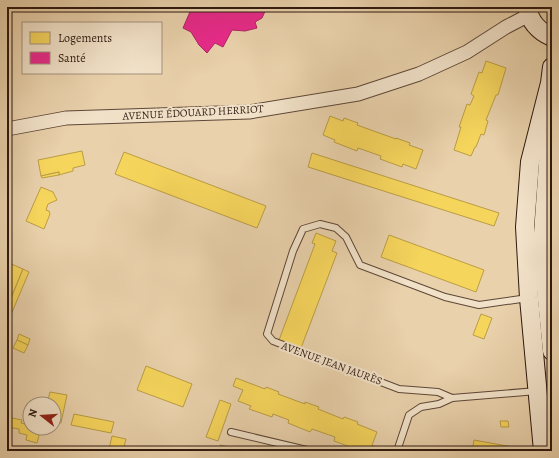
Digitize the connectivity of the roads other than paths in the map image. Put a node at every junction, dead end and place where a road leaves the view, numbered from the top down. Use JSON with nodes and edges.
{"nodes":[{"id":1,"x":528,"y":11,"type":"edge"},
{"id":2,"x":552,"y":36,"type":"edge"},
{"id":3,"x":552,"y":67,"type":"edge"},
{"id":4,"x":7,"y":129,"type":"edge"},
{"id":5,"x":552,"y":139,"type":"edge"},
{"id":6,"x":529,"y":298,"type":"junction"},
{"id":7,"x":552,"y":351,"type":"edge"},
{"id":8,"x":538,"y":391,"type":"junction"},
{"id":9,"x":452,"y":398,"type":"junction"},
{"id":10,"x":231,"y":432,"type":"dead end"},
{"id":11,"x":312,"y":451,"type":"edge"},
{"id":12,"x":397,"y":451,"type":"edge"},
{"id":13,"x":543,"y":451,"type":"edge"}],
"edges":[{"from":1,"to":2,"type":"main road"},
{"from":1,"to":4,"type":"street","name":"AVENUE ÉDOUARD HERRIOT"},
{"from":3,"to":6,"type":"main road"},
{"from":5,"to":7,"type":"main road"},
{"from":6,"to":8,"type":"main road"},
{"from":6,"to":9,"type":"lane","name":"AVENUE JEAN JAURÈS"},
{"from":8,"to":9,"type":"lane","name":"AVENUE JEAN JAURÈS"},
{"from":8,"to":13,"type":"main road"},
{"from":9,"to":12,"type":"lane","name":"AVENUE JEAN JAURÈS"},
{"from":10,"to":11,"type":"lane"}]}
